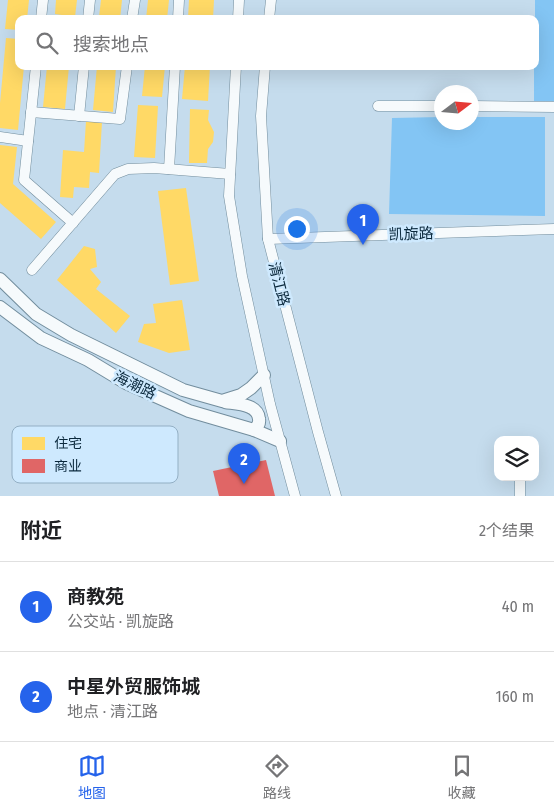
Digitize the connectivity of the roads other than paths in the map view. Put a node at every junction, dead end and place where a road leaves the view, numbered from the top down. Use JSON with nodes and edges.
{"nodes":[{"id":1,"x":43,"y":0,"type":"edge"},
{"id":2,"x":90,"y":0,"type":"edge"},
{"id":3,"x":135,"y":0,"type":"edge"},
{"id":4,"x":179,"y":0,"type":"edge"},
{"id":5,"x":239,"y":0,"type":"edge"},
{"id":6,"x":271,"y":0,"type":"edge"},
{"id":7,"x":41,"y":15,"type":"edge"},
{"id":8,"x":88,"y":15,"type":"edge"},
{"id":9,"x":133,"y":15,"type":"edge"},
{"id":10,"x":178,"y":15,"type":"edge"},
{"id":11,"x":238,"y":15,"type":"edge"},
{"id":12,"x":269,"y":15,"type":"edge"},
{"id":13,"x":36,"y":70,"type":"edge"},
{"id":14,"x":84,"y":70,"type":"edge"},
{"id":15,"x":126,"y":70,"type":"edge"},
{"id":16,"x":175,"y":70,"type":"edge"},
{"id":17,"x":236,"y":70,"type":"edge"},
{"id":18,"x":265,"y":70,"type":"edge"},
{"id":19,"x":378,"y":106,"type":"dead end"},
{"id":20,"x":434,"y":106,"type":"edge"},
{"id":21,"x":479,"y":106,"type":"edge"},
{"id":22,"x":554,"y":107,"type":"edge"},
{"id":23,"x":31,"y":112,"type":"junction"},
{"id":24,"x":79,"y":116,"type":"junction"},
{"id":25,"x":0,"y":137,"type":"edge"},
{"id":26,"x":28,"y":141,"type":"junction"},
{"id":27,"x":169,"y":169,"type":"junction"},
{"id":28,"x":230,"y":174,"type":"junction"},
{"id":29,"x":73,"y":223,"type":"junction"},
{"id":30,"x":554,"y":229,"type":"edge"},
{"id":31,"x":268,"y":239,"type":"junction"},
{"id":32,"x":32,"y":270,"type":"dead end"},
{"id":33,"x":0,"y":279,"type":"edge"},
{"id":34,"x":0,"y":307,"type":"edge"},
{"id":35,"x":264,"y":375,"type":"junction"},
{"id":36,"x":222,"y":401,"type":"junction"},
{"id":37,"x":254,"y":430,"type":"junction"},
{"id":38,"x":280,"y":441,"type":"junction"},
{"id":39,"x":520,"y":481,"type":"edge"},
{"id":40,"x":295,"y":496,"type":"edge"},
{"id":41,"x":336,"y":496,"type":"edge"},
{"id":42,"x":520,"y":496,"type":"edge"}],
"edges":[{"from":1,"to":7,"type":"street"},
{"from":2,"to":8,"type":"street"},
{"from":3,"to":9,"type":"street"},
{"from":4,"to":10,"type":"street"},
{"from":5,"to":11,"type":"street"},
{"from":6,"to":12,"type":"street"},
{"from":13,"to":23,"type":"street"},
{"from":14,"to":24,"type":"street"},
{"from":15,"to":24,"type":"street"},
{"from":16,"to":27,"type":"street"},
{"from":17,"to":28,"type":"street"},
{"from":18,"to":31,"type":"street","name":"清江路"},
{"from":19,"to":20,"type":"street"},
{"from":21,"to":22,"type":"street"},
{"from":23,"to":24,"type":"street"},
{"from":23,"to":26,"type":"street"},
{"from":25,"to":26,"type":"street"},
{"from":26,"to":29,"type":"street"},
{"from":27,"to":28,"type":"street"},
{"from":27,"to":29,"type":"street"},
{"from":28,"to":35,"type":"street"},
{"from":29,"to":32,"type":"street"},
{"from":30,"to":31,"type":"street","name":"凯旋路"},
{"from":31,"to":41,"type":"street","name":"清江路"},
{"from":33,"to":36,"type":"main road","name":"海潮路"},
{"from":34,"to":37,"type":"main road","name":"海潮路"},
{"from":35,"to":36,"type":"main road"},
{"from":35,"to":38,"type":"street"},
{"from":36,"to":37,"type":"main road","name":"海潮路"},
{"from":37,"to":38,"type":"main road","name":"海潮路"},
{"from":38,"to":40,"type":"street"},
{"from":39,"to":42,"type":"street"}]}
